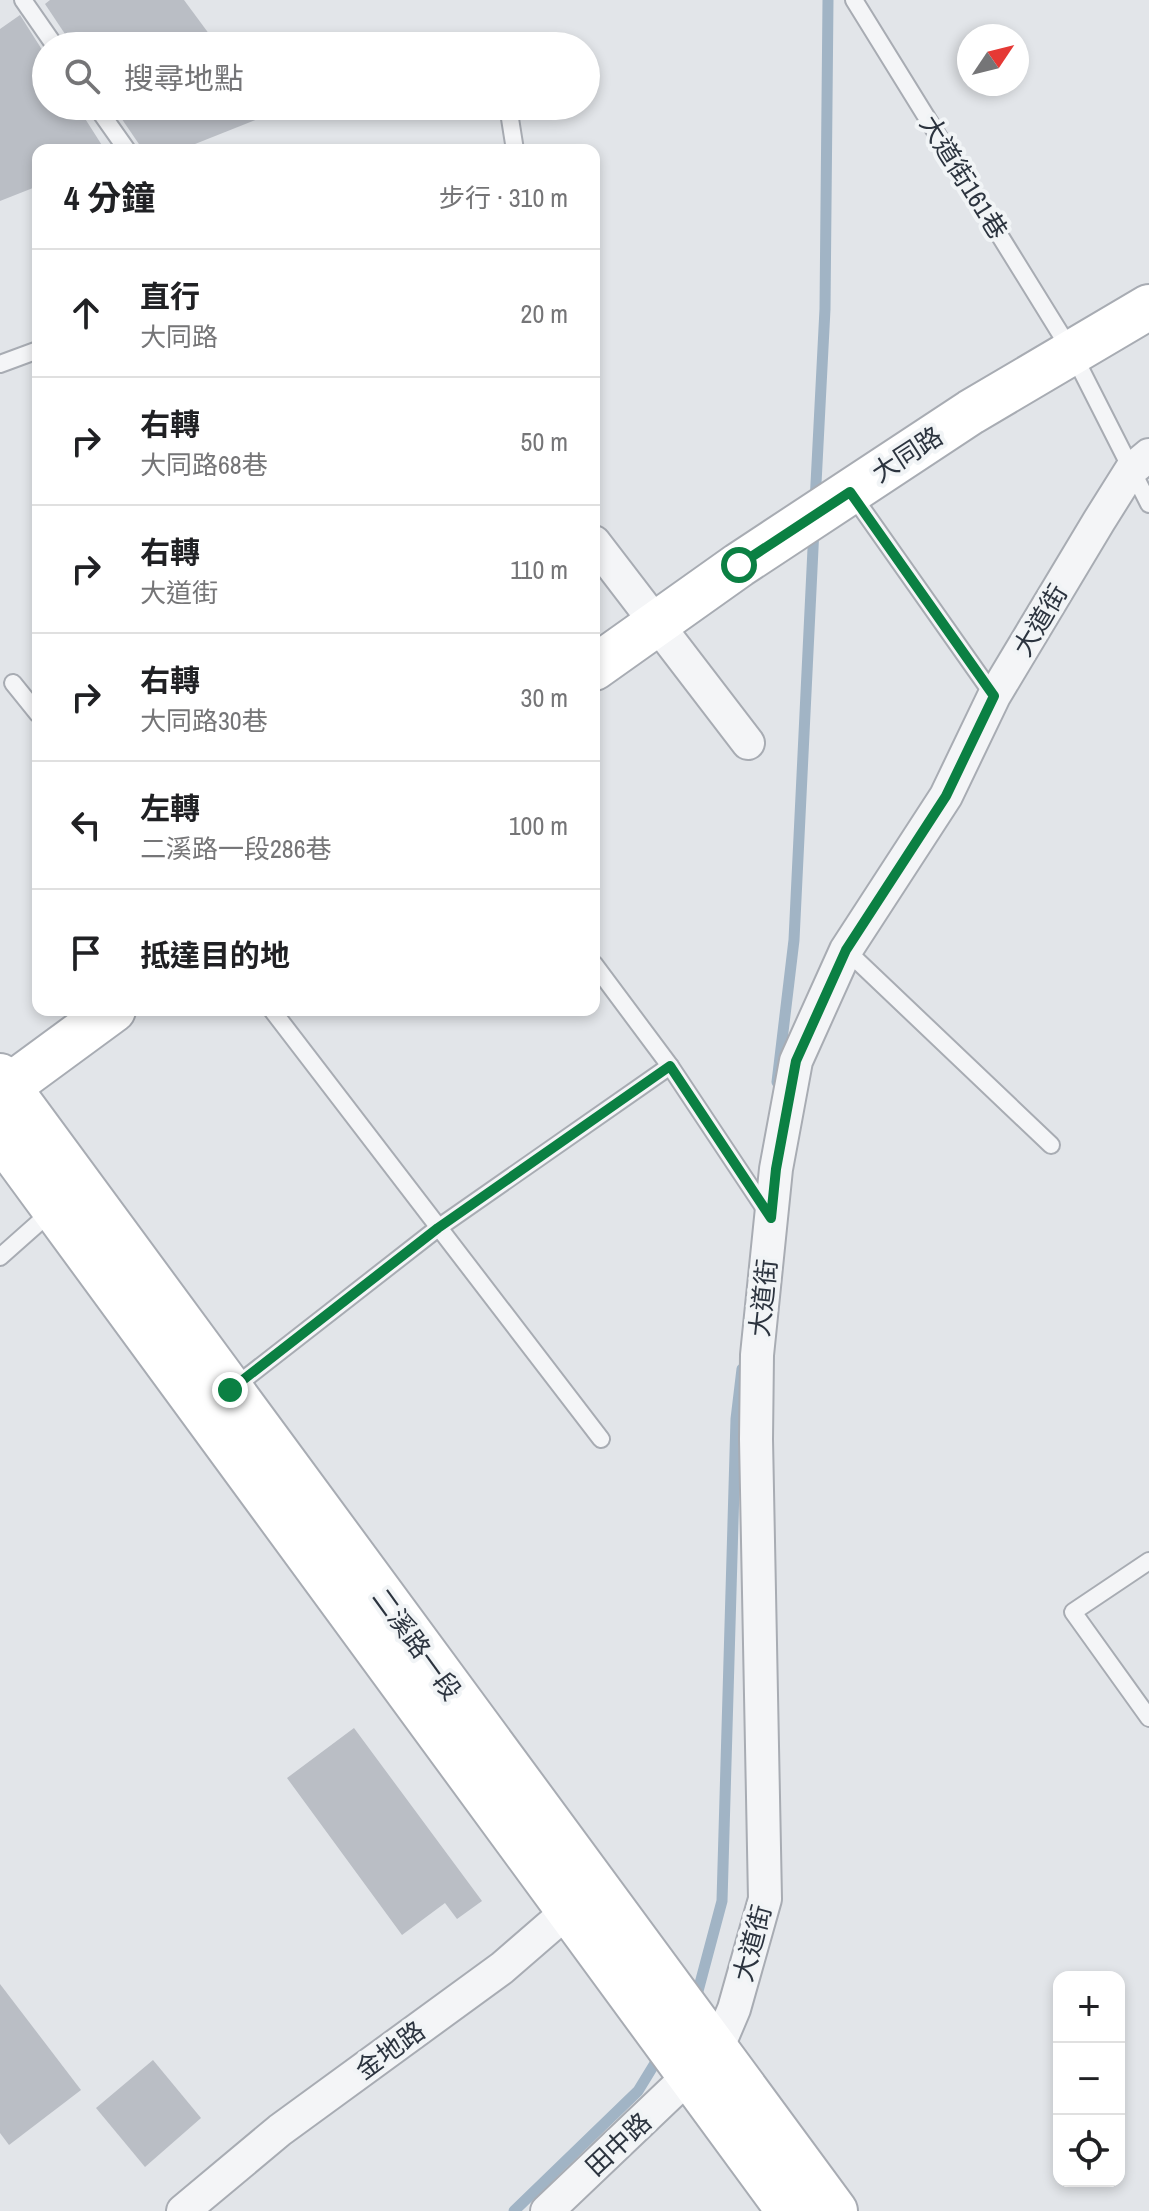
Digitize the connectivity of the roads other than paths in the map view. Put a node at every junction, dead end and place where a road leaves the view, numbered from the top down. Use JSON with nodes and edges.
{"nodes":[{"id":1,"x":23,"y":0,"type":"edge"},
{"id":2,"x":854,"y":0,"type":"edge"},
{"id":3,"x":45,"y":32,"type":"edge"},
{"id":4,"x":106,"y":120,"type":"edge"},
{"id":5,"x":510,"y":120,"type":"edge"},
{"id":6,"x":123,"y":144,"type":"edge"},
{"id":7,"x":514,"y":144,"type":"edge"},
{"id":8,"x":1149,"y":307,"type":"edge"},
{"id":9,"x":32,"y":352,"type":"edge"},
{"id":10,"x":1073,"y":354,"type":"junction"},
{"id":11,"x":0,"y":364,"type":"edge"},
{"id":12,"x":1140,"y":463,"type":"edge"},
{"id":13,"x":1149,"y":504,"type":"edge"},
{"id":14,"x":826,"y":508,"type":"junction"},
{"id":15,"x":600,"y":550,"type":"edge"},
{"id":16,"x":655,"y":625,"type":"junction"},
{"id":17,"x":600,"y":664,"type":"edge"},
{"id":18,"x":13,"y":683,"type":"dead end"},
{"id":19,"x":994,"y":696,"type":"junction"},
{"id":20,"x":32,"y":707,"type":"edge"},
{"id":21,"x":748,"y":743,"type":"dead end"},
{"id":22,"x":846,"y":950,"type":"junction"},
{"id":23,"x":600,"y":972,"type":"edge"},
{"id":24,"x":104,"y":1016,"type":"edge"},
{"id":25,"x":277,"y":1016,"type":"edge"},
{"id":26,"x":670,"y":1066,"type":"junction"},
{"id":27,"x":3,"y":1085,"type":"edge"},
{"id":28,"x":0,"y":1135,"type":"edge"},
{"id":29,"x":1051,"y":1145,"type":"dead end"},
{"id":30,"x":67,"y":1198,"type":"junction"},
{"id":31,"x":770,"y":1216,"type":"junction"},
{"id":32,"x":438,"y":1228,"type":"junction"},
{"id":33,"x":0,"y":1257,"type":"edge"},
{"id":34,"x":230,"y":1390,"type":"junction"},
{"id":35,"x":601,"y":1439,"type":"dead end"},
{"id":36,"x":1149,"y":1561,"type":"edge"},
{"id":37,"x":1149,"y":1718,"type":"edge"},
{"id":38,"x":582,"y":1899,"type":"junction"},
{"id":39,"x":685,"y":2039,"type":"junction"},
{"id":40,"x":183,"y":2211,"type":"edge"},
{"id":41,"x":547,"y":2211,"type":"edge"},
{"id":42,"x":789,"y":2211,"type":"edge"},
{"id":43,"x":835,"y":2211,"type":"edge"}],
"edges":[{"from":1,"to":3,"type":"lane"},
{"from":2,"to":10,"type":"lane","name":"大道街161巷"},
{"from":4,"to":6,"type":"lane"},
{"from":5,"to":7,"type":"lane"},
{"from":8,"to":10,"type":"main road","name":"大同路"},
{"from":9,"to":11,"type":"lane"},
{"from":10,"to":12,"type":"lane","name":"大道街161巷"},
{"from":10,"to":14,"type":"main road","name":"大同路"},
{"from":12,"to":13,"type":"lane","name":"大道街161巷"},
{"from":12,"to":19,"type":"street","name":"大道街"},
{"from":14,"to":16,"type":"main road","name":"大同路"},
{"from":14,"to":19,"type":"lane"},
{"from":15,"to":16,"type":"street"},
{"from":16,"to":17,"type":"main road","name":"大同路"},
{"from":16,"to":21,"type":"street"},
{"from":18,"to":20,"type":"lane"},
{"from":19,"to":22,"type":"street","name":"大道街"},
{"from":22,"to":29,"type":"lane"},
{"from":22,"to":31,"type":"street","name":"大道街"},
{"from":23,"to":26,"type":"lane"},
{"from":24,"to":27,"type":"main road"},
{"from":25,"to":32,"type":"lane"},
{"from":26,"to":31,"type":"lane"},
{"from":26,"to":32,"type":"lane"},
{"from":27,"to":30,"type":"main road","name":"二溪路一段"},
{"from":28,"to":30,"type":"main road","name":"二溪路一段"},
{"from":30,"to":33,"type":"lane"},
{"from":30,"to":34,"type":"main road","name":"二溪路一段"},
{"from":30,"to":38,"type":"main road","name":"二溪路一段"},
{"from":31,"to":39,"type":"street","name":"大道街"},
{"from":32,"to":34,"type":"lane"},
{"from":32,"to":35,"type":"lane"},
{"from":34,"to":38,"type":"main road","name":"二溪路一段"},
{"from":36,"to":37,"type":"lane"},
{"from":38,"to":39,"type":"main road","name":"二溪路一段"},
{"from":38,"to":40,"type":"street","name":"金地路"},
{"from":39,"to":41,"type":"street","name":"田中路"},
{"from":39,"to":42,"type":"main road","name":"二溪路一段"},
{"from":39,"to":43,"type":"main road","name":"二溪路一段"}]}
